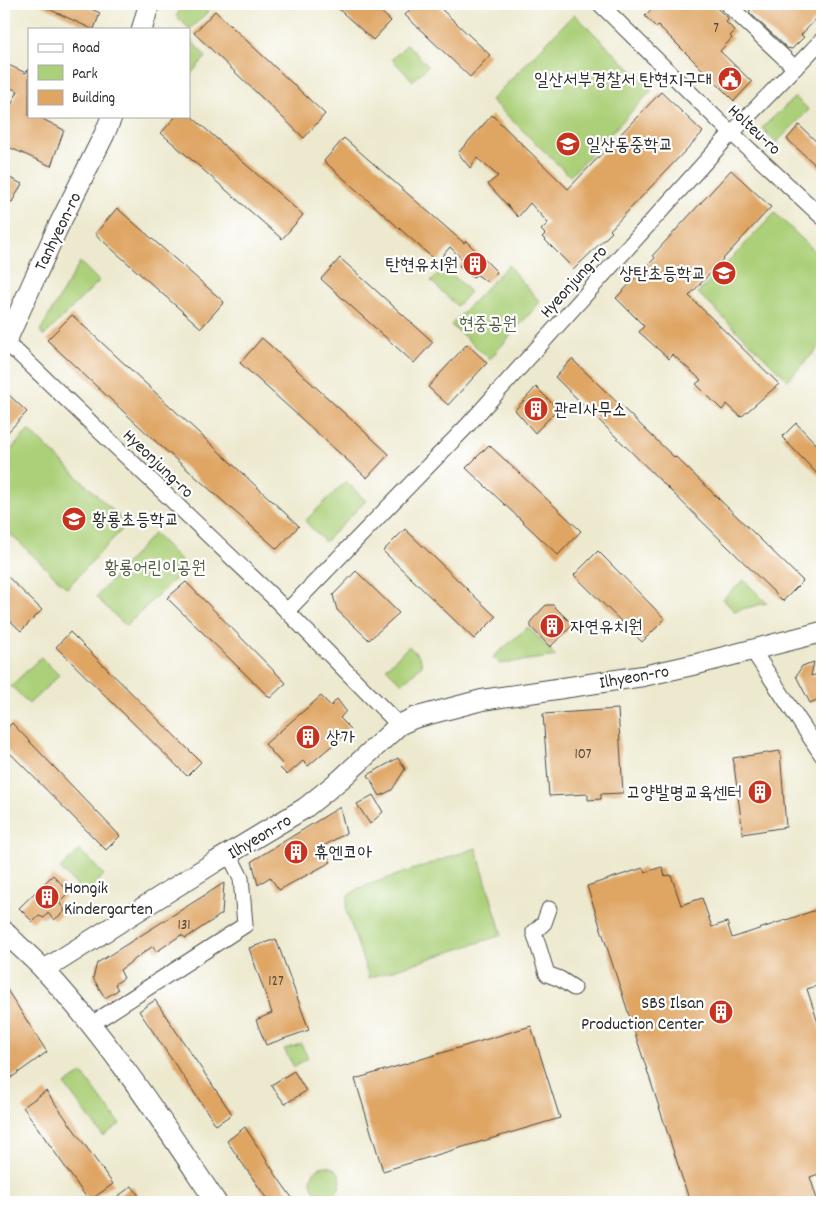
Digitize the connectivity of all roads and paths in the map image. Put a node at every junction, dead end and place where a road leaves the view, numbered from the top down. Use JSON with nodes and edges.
{"nodes":[{"id":1,"x":149,"y":4,"type":"edge"},
{"id":2,"x":600,"y":4,"type":"edge"},
{"id":3,"x":734,"y":6,"type":"edge"},
{"id":4,"x":142,"y":28,"type":"edge"},
{"id":5,"x":822,"y":40,"type":"edge"},
{"id":6,"x":795,"y":68,"type":"junction"},
{"id":7,"x":111,"y":118,"type":"edge"},
{"id":8,"x":732,"y":133,"type":"junction"},
{"id":9,"x":822,"y":217,"type":"edge"},
{"id":10,"x":4,"y":344,"type":"edge"},
{"id":11,"x":287,"y":610,"type":"junction"},
{"id":12,"x":822,"y":632,"type":"edge"},
{"id":13,"x":752,"y":651,"type":"junction"},
{"id":14,"x":399,"y":725,"type":"junction"},
{"id":15,"x":822,"y":755,"type":"edge"},
{"id":16,"x":229,"y":854,"type":"junction"},
{"id":17,"x":549,"y":909,"type":"dead end"},
{"id":18,"x":4,"y":932,"type":"edge"},
{"id":19,"x":44,"y":970,"type":"junction"},
{"id":20,"x":574,"y":988,"type":"dead end"},
{"id":21,"x":90,"y":1025,"type":"junction"},
{"id":22,"x":216,"y":1202,"type":"edge"}],
"edges":[{"from":1,"to":4,"type":"main road"},
{"from":2,"to":8,"type":"street","name":"Holteu-ro"},
{"from":3,"to":6,"type":"street"},
{"from":5,"to":6,"type":"street","name":"Hyeonjung-ro"},
{"from":6,"to":8,"type":"street","name":"Hyeonjung-ro"},
{"from":7,"to":10,"type":"main road","name":"Tanhyeon-ro"},
{"from":8,"to":9,"type":"street","name":"Holteu-ro"},
{"from":8,"to":11,"type":"street","name":"Hyeonjung-ro"},
{"from":10,"to":11,"type":"street","name":"Hyeonjung-ro"},
{"from":11,"to":14,"type":"street","name":"Hyeonjung-ro"},
{"from":12,"to":13,"type":"main road","name":"Ilhyeon-ro"},
{"from":13,"to":14,"type":"main road","name":"Ilhyeon-ro"},
{"from":13,"to":15,"type":"street"},
{"from":14,"to":16,"type":"main road","name":"Ilhyeon-ro"},
{"from":16,"to":19,"type":"main road","name":"Ilhyeon-ro"},
{"from":16,"to":21,"type":"street"},
{"from":17,"to":20,"type":"street"},
{"from":18,"to":19,"type":"main road"},
{"from":19,"to":21,"type":"main road"},
{"from":21,"to":22,"type":"main road"}]}
